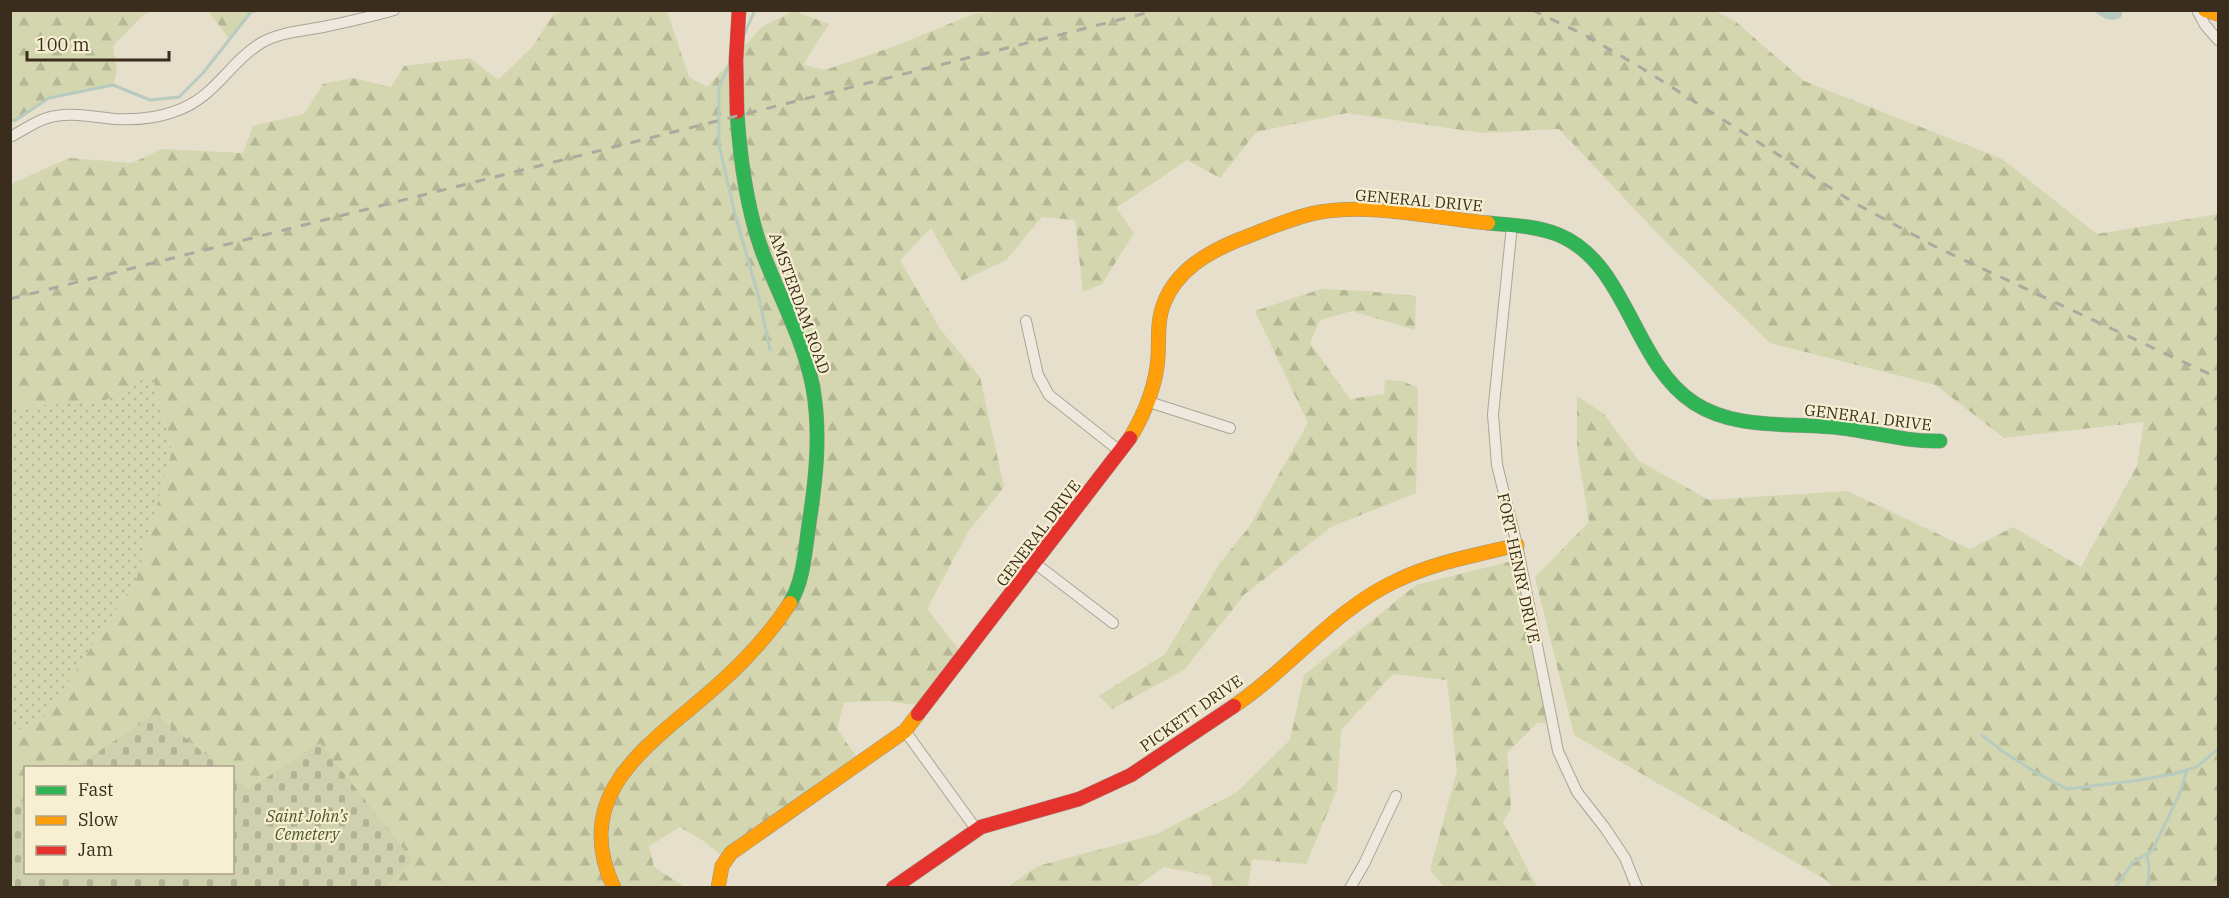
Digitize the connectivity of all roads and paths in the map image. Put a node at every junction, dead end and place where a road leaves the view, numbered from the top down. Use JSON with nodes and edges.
{"nodes":[{"id":1,"x":394,"y":10,"type":"edge"},
{"id":2,"x":739,"y":10,"type":"edge"},
{"id":3,"x":2197,"y":10,"type":"edge"},
{"id":4,"x":2206,"y":11,"type":"edge"},
{"id":5,"x":2218,"y":14,"type":"edge"},
{"id":6,"x":2218,"y":40,"type":"edge"},
{"id":7,"x":10,"y":137,"type":"edge"},
{"id":8,"x":1512,"y":225,"type":"junction"},
{"id":9,"x":1026,"y":321,"type":"dead end"},
{"id":10,"x":1149,"y":402,"type":"junction"},
{"id":11,"x":1230,"y":428,"type":"dead end"},
{"id":12,"x":1940,"y":441,"type":"dead end"},
{"id":13,"x":1121,"y":452,"type":"junction"},
{"id":14,"x":1517,"y":544,"type":"junction"},
{"id":15,"x":1036,"y":564,"type":"junction"},
{"id":16,"x":1113,"y":623,"type":"dead end"},
{"id":17,"x":905,"y":731,"type":"junction"},
{"id":18,"x":1396,"y":796,"type":"dead end"},
{"id":19,"x":976,"y":829,"type":"junction"},
{"id":20,"x":614,"y":888,"type":"edge"},
{"id":21,"x":718,"y":888,"type":"edge"},
{"id":22,"x":893,"y":888,"type":"edge"},
{"id":23,"x":1350,"y":888,"type":"edge"},
{"id":24,"x":1637,"y":888,"type":"edge"}],
"edges":[{"from":1,"to":7,"type":"street"},
{"from":2,"to":20,"type":"street","name":"AMSTERDAM ROAD"},
{"from":3,"to":6,"type":"street"},
{"from":4,"to":5,"type":"street"},
{"from":8,"to":10,"type":"street","name":"GENERAL DRIVE"},
{"from":8,"to":12,"type":"street","name":"GENERAL DRIVE"},
{"from":8,"to":14,"type":"street","name":"FORT HENRY DRIVE"},
{"from":9,"to":13,"type":"street"},
{"from":10,"to":11,"type":"street"},
{"from":10,"to":13,"type":"street","name":"GENERAL DRIVE"},
{"from":13,"to":15,"type":"street","name":"GENERAL DRIVE"},
{"from":14,"to":19,"type":"street","name":"PICKETT DRIVE"},
{"from":14,"to":24,"type":"street","name":"FORT HENRY DRIVE"},
{"from":15,"to":16,"type":"street"},
{"from":15,"to":17,"type":"street","name":"GENERAL DRIVE"},
{"from":17,"to":19,"type":"street"},
{"from":17,"to":21,"type":"street","name":"GENERAL DRIVE"},
{"from":18,"to":23,"type":"street"},
{"from":19,"to":22,"type":"street","name":"PICKETT DRIVE"}]}
